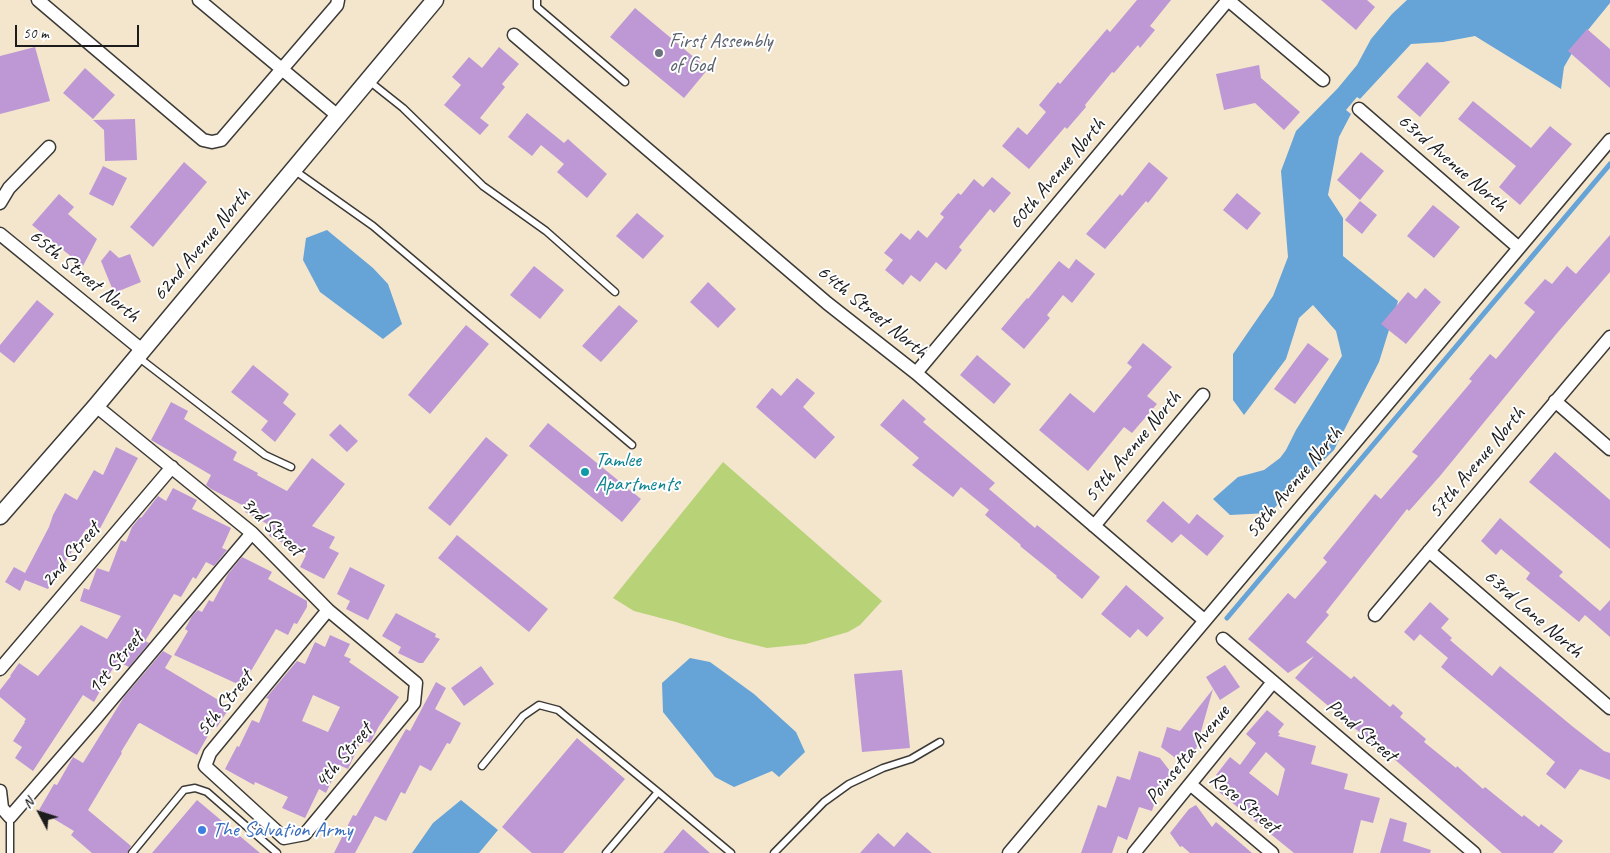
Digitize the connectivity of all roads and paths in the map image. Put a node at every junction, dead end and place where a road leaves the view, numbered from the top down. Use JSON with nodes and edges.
{"nodes":[{"id":1,"x":38,"y":0,"type":"edge"},
{"id":2,"x":199,"y":0,"type":"edge"},
{"id":3,"x":338,"y":0,"type":"edge"},
{"id":4,"x":435,"y":0,"type":"edge"},
{"id":5,"x":536,"y":0,"type":"edge"},
{"id":6,"x":1228,"y":0,"type":"edge"},
{"id":7,"x":514,"y":35,"type":"dead end"},
{"id":8,"x":282,"y":69,"type":"junction"},
{"id":9,"x":368,"y":80,"type":"junction"},
{"id":10,"x":1323,"y":80,"type":"dead end"},
{"id":11,"x":625,"y":82,"type":"dead end"},
{"id":12,"x":1359,"y":110,"type":"dead end"},
{"id":13,"x":338,"y":116,"type":"junction"},
{"id":14,"x":1610,"y":140,"type":"edge"},
{"id":15,"x":49,"y":147,"type":"dead end"},
{"id":16,"x":293,"y":170,"type":"junction"},
{"id":17,"x":0,"y":203,"type":"edge"},
{"id":18,"x":0,"y":234,"type":"edge"},
{"id":19,"x":1519,"y":248,"type":"junction"},
{"id":20,"x":615,"y":292,"type":"dead end"},
{"id":21,"x":1610,"y":337,"type":"edge"},
{"id":22,"x":140,"y":353,"type":"junction"},
{"id":23,"x":916,"y":373,"type":"junction"},
{"id":24,"x":1203,"y":395,"type":"dead end"},
{"id":25,"x":1555,"y":401,"type":"junction"},
{"id":26,"x":96,"y":406,"type":"junction"},
{"id":27,"x":632,"y":445,"type":"dead end"},
{"id":28,"x":1610,"y":449,"type":"edge"},
{"id":29,"x":172,"y":467,"type":"junction"},
{"id":30,"x":291,"y":467,"type":"dead end"},
{"id":31,"x":0,"y":516,"type":"edge"},
{"id":32,"x":1094,"y":526,"type":"junction"},
{"id":33,"x":252,"y":534,"type":"junction"},
{"id":34,"x":1429,"y":551,"type":"junction"},
{"id":35,"x":328,"y":610,"type":"junction"},
{"id":36,"x":1375,"y":615,"type":"dead end"},
{"id":37,"x":1204,"y":620,"type":"junction"},
{"id":38,"x":1222,"y":639,"type":"dead end"},
{"id":39,"x":0,"y":669,"type":"edge"},
{"id":40,"x":1273,"y":682,"type":"junction"},
{"id":41,"x":416,"y":683,"type":"joint"},
{"id":42,"x":1610,"y":708,"type":"edge"},
{"id":43,"x":940,"y":742,"type":"dead end"},
{"id":44,"x":482,"y":766,"type":"dead end"},
{"id":45,"x":1190,"y":784,"type":"junction"},
{"id":46,"x":0,"y":791,"type":"edge"},
{"id":47,"x":658,"y":792,"type":"junction"},
{"id":48,"x":10,"y":817,"type":"junction"},
{"id":49,"x":284,"y":838,"type":"joint"},
{"id":50,"x":10,"y":853,"type":"edge"},
{"id":51,"x":132,"y":853,"type":"edge"},
{"id":52,"x":277,"y":853,"type":"edge"},
{"id":53,"x":606,"y":853,"type":"edge"},
{"id":54,"x":731,"y":853,"type":"edge"},
{"id":55,"x":774,"y":853,"type":"edge"},
{"id":56,"x":1009,"y":853,"type":"edge"},
{"id":57,"x":1134,"y":853,"type":"edge"},
{"id":58,"x":1272,"y":853,"type":"edge"},
{"id":59,"x":1474,"y":853,"type":"edge"}],
"edges":[{"from":1,"to":8,"type":"street"},
{"from":2,"to":8,"type":"street"},
{"from":3,"to":8,"type":"street"},
{"from":4,"to":9,"type":"street","name":"62nd Avenue North"},
{"from":5,"to":11,"type":"lane"},
{"from":6,"to":10,"type":"street"},
{"from":6,"to":23,"type":"street","name":"60th Avenue North"},
{"from":7,"to":23,"type":"street","name":"64th Street North"},
{"from":8,"to":13,"type":"street"},
{"from":9,"to":13,"type":"street","name":"62nd Avenue North"},
{"from":9,"to":20,"type":"lane"},
{"from":12,"to":19,"type":"street","name":"63rd Avenue North"},
{"from":13,"to":16,"type":"street","name":"62nd Avenue North"},
{"from":14,"to":19,"type":"street","name":"58th Avenue North"},
{"from":15,"to":17,"type":"street"},
{"from":16,"to":22,"type":"street","name":"62nd Avenue North"},
{"from":16,"to":27,"type":"lane"},
{"from":18,"to":22,"type":"street","name":"65th Street North"},
{"from":19,"to":37,"type":"street","name":"58th Avenue North"},
{"from":21,"to":25,"type":"street","name":"57th Avenue North"},
{"from":22,"to":26,"type":"street","name":"62nd Avenue North"},
{"from":22,"to":30,"type":"lane"},
{"from":23,"to":32,"type":"street","name":"64th Street North"},
{"from":24,"to":32,"type":"street","name":"59th Avenue North"},
{"from":25,"to":28,"type":"street"},
{"from":25,"to":34,"type":"street","name":"57th Avenue North"},
{"from":26,"to":29,"type":"street","name":"3rd Street"},
{"from":26,"to":31,"type":"street","name":"62nd Avenue North"},
{"from":29,"to":33,"type":"street","name":"3rd Street"},
{"from":29,"to":39,"type":"street","name":"2nd Street"},
{"from":32,"to":37,"type":"street","name":"64th Street North"},
{"from":33,"to":35,"type":"street","name":"3rd Street"},
{"from":33,"to":48,"type":"street","name":"1st Street"},
{"from":34,"to":36,"type":"street","name":"57th Avenue North"},
{"from":34,"to":42,"type":"street","name":"63rd Lane North"},
{"from":35,"to":41,"type":"street","name":"3rd Street"},
{"from":35,"to":49,"type":"street","name":"5th Street"},
{"from":37,"to":56,"type":"street","name":"58th Avenue North"},
{"from":38,"to":40,"type":"street","name":"Pond Street"},
{"from":40,"to":45,"type":"street","name":"Poinsetta Avenue"},
{"from":40,"to":59,"type":"street","name":"Pond Street"},
{"from":41,"to":49,"type":"street","name":"4th Street"},
{"from":43,"to":55,"type":"lane"},
{"from":44,"to":47,"type":"lane"},
{"from":45,"to":57,"type":"street","name":"Poinsetta Avenue"},
{"from":45,"to":58,"type":"street","name":"Rose Street"},
{"from":46,"to":48,"type":"street"},
{"from":47,"to":53,"type":"lane"},
{"from":47,"to":54,"type":"lane"},
{"from":48,"to":50,"type":"lane"},
{"from":51,"to":52,"type":"lane"}]}
